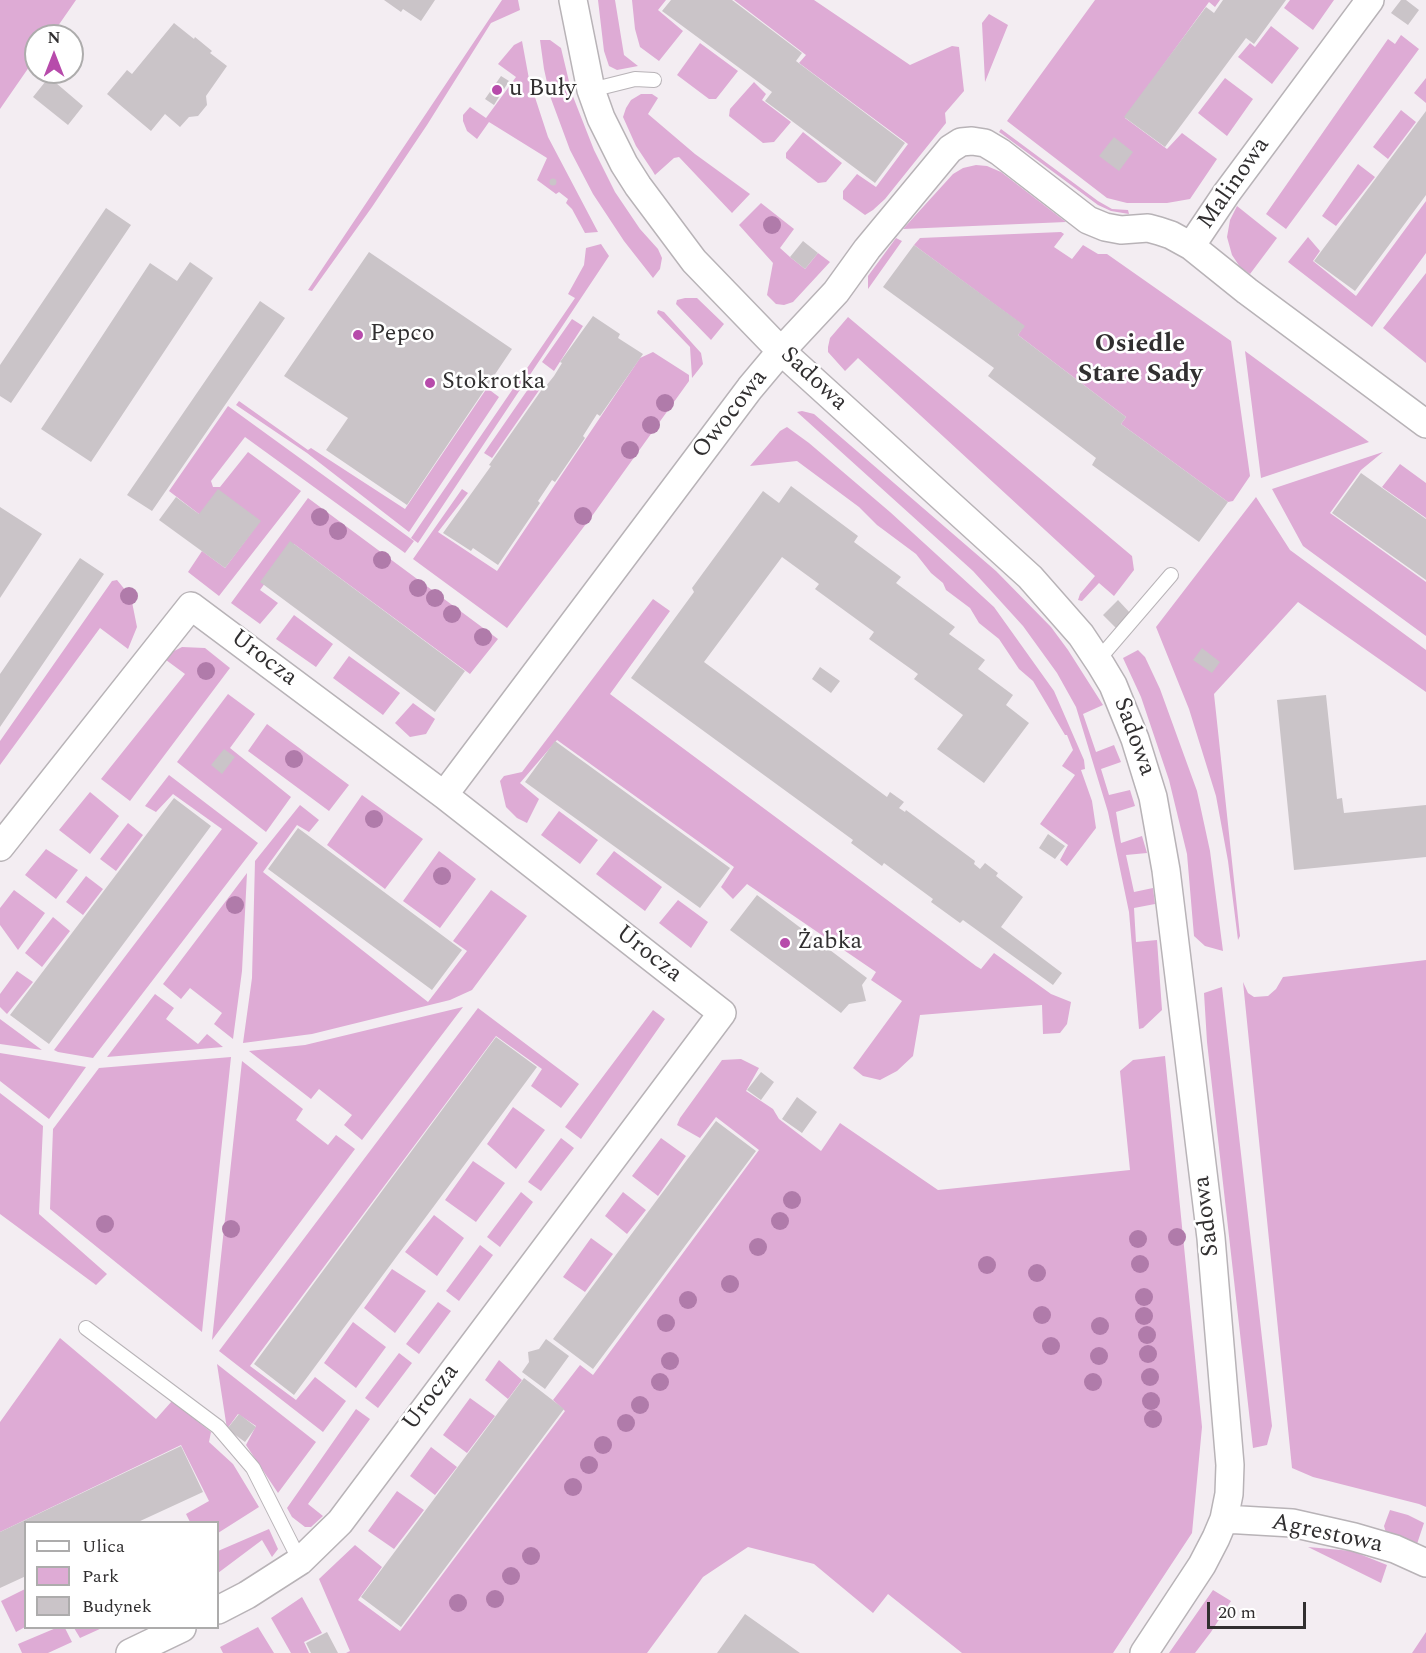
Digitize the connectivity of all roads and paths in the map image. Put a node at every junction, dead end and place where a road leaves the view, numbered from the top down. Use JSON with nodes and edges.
{"nodes":[{"id":1,"x":573,"y":0,"type":"edge"},
{"id":2,"x":1370,"y":0,"type":"edge"},
{"id":3,"x":654,"y":80,"type":"dead end"},
{"id":4,"x":591,"y":90,"type":"junction"},
{"id":5,"x":1191,"y":246,"type":"junction"},
{"id":6,"x":781,"y":351,"type":"junction"},
{"id":7,"x":1426,"y":424,"type":"edge"},
{"id":8,"x":1171,"y":575,"type":"dead end"},
{"id":9,"x":1098,"y":660,"type":"junction"},
{"id":10,"x":444,"y":795,"type":"junction"},
{"id":11,"x":0,"y":847,"type":"edge"},
{"id":12,"x":86,"y":1328,"type":"dead end"},
{"id":13,"x":1224,"y":1519,"type":"junction"},
{"id":14,"x":300,"y":1561,"type":"junction"},
{"id":15,"x":1426,"y":1563,"type":"edge"},
{"id":16,"x":219,"y":1609,"type":"edge"},
{"id":17,"x":180,"y":1629,"type":"edge"},
{"id":18,"x":130,"y":1653,"type":"edge"},
{"id":19,"x":1144,"y":1653,"type":"edge"}],
"edges":[{"from":1,"to":4,"type":"street","name":"Sadowa"},
{"from":2,"to":5,"type":"street","name":"Malinowa"},
{"from":3,"to":4,"type":"lane"},
{"from":4,"to":6,"type":"street","name":"Sadowa"},
{"from":5,"to":6,"type":"street","name":"Owocowa"},
{"from":5,"to":7,"type":"street","name":"Malinowa"},
{"from":6,"to":9,"type":"street","name":"Sadowa"},
{"from":6,"to":10,"type":"street","name":"Owocowa"},
{"from":8,"to":9,"type":"lane"},
{"from":9,"to":13,"type":"street","name":"Sadowa"},
{"from":10,"to":11,"type":"street","name":"Urocza"},
{"from":10,"to":14,"type":"street","name":"Urocza"},
{"from":12,"to":14,"type":"lane"},
{"from":13,"to":15,"type":"street","name":"Agrestowa"},
{"from":13,"to":19,"type":"street","name":"Sadowa"},
{"from":14,"to":16,"type":"street","name":"Urocza"},
{"from":17,"to":18,"type":"street"}]}
